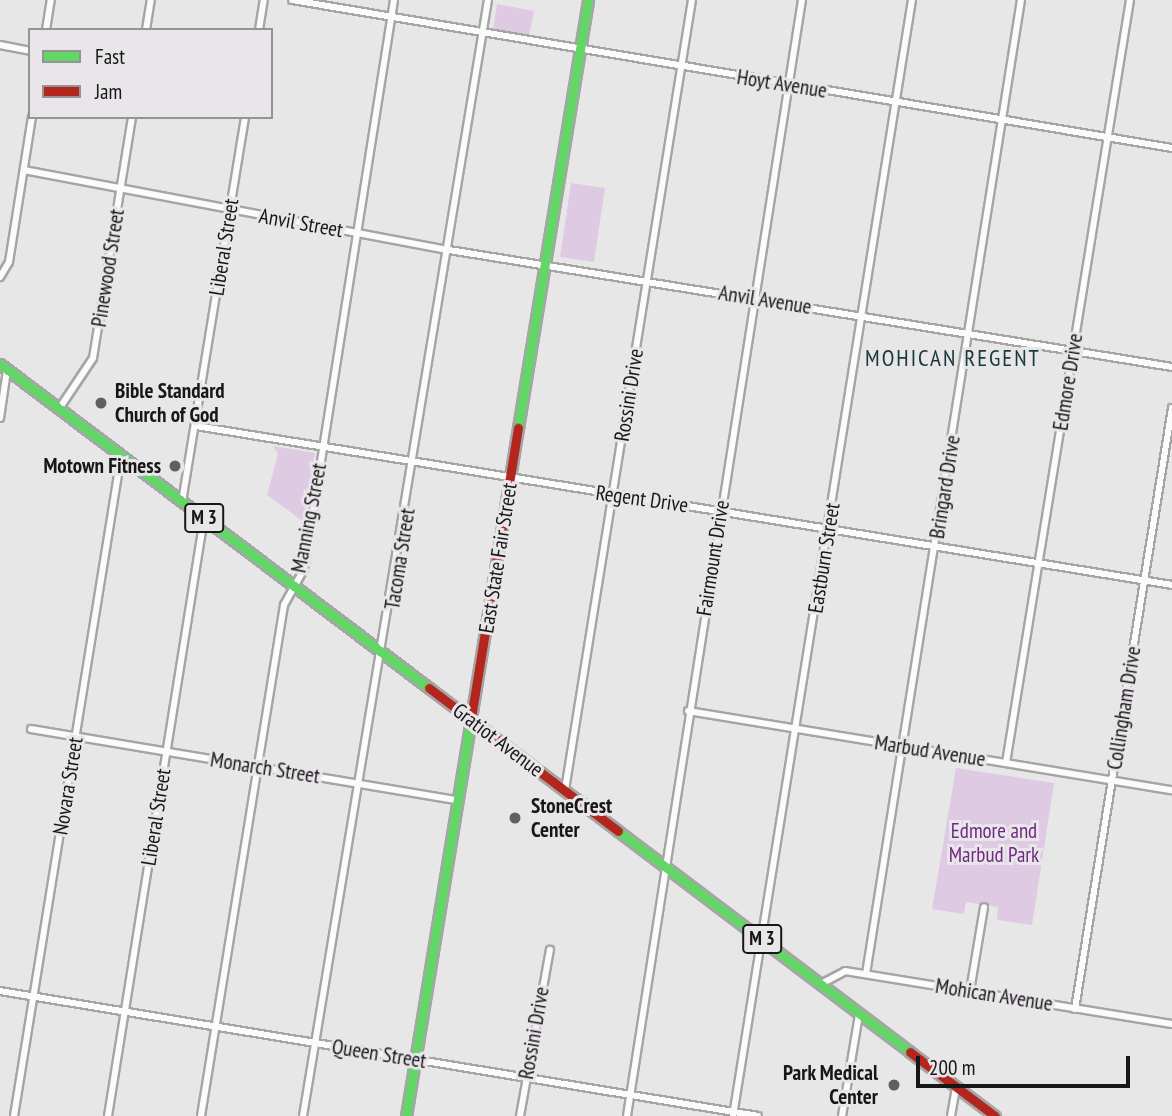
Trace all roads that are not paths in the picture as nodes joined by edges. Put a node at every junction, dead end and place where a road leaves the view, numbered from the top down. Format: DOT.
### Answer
graph roads {
  1 [pos="51,0"];
  2 [pos="151,0"];
  3 [pos="264,0"];
  4 [pos="292,0"];
  5 [pos="394,0"];
  6 [pos="488,0"];
  7 [pos="588,0"];
  8 [pos="692,0"];
  9 [pos="802,0"];
  10 [pos="912,0"];
  11 [pos="1021,0"];
  12 [pos="1130,0"];
  13 [pos="391,20"];
  14 [pos="46,28"];
  15 [pos="146,28"];
  16 [pos="259,28"];
  17 [pos="482,36"];
  18 [pos="0,45"];
  19 [pos="28,51"];
  20 [pos="580,52"];
  21 [pos="681,68"];
  22 [pos="789,85"];
  23 [pos="896,103"];
  24 [pos="32,119"];
  25 [pos="132,119"];
  26 [pos="245,119"];
  27 [pos="1002,120"];
  28 [pos="1108,137"];
  29 [pos="1172,148"];
  30 [pos="24,170"];
  31 [pos="121,189"];
  32 [pos="230,210"];
  33 [pos="357,233"];
  34 [pos="449,250"];
  35 [pos="545,264"];
  36 [pos="0,277"];
  37 [pos="647,281"];
  38 [pos="755,298"];
  39 [pos="862,316"];
  40 [pos="969,334"];
  41 [pos="1073,351"];
  42 [pos="4,367"];
  43 [pos="1172,367"];
  44 [pos="1172,408"];
  45 [pos="59,409"];
  46 [pos="0,418"];
  47 [pos="196,426"];
  48 [pos="323,447"];
  49 [pos="121,456"];
  50 [pos="415,462"];
  51 [pos="511,478"];
  52 [pos="613,495"];
  53 [pos="182,502"];
  54 [pos="721,510"];
  55 [pos="204,518"];
  56 [pos="829,528"];
  57 [pos="936,545"];
  58 [pos="1039,562"];
  59 [pos="1144,581"];
  60 [pos="1172,585"];
  61 [pos="294,586"];
  62 [pos="381,652"];
  63 [pos="688,711"];
  64 [pos="471,719"];
  65 [pos="32,729"];
  66 [pos="796,729"];
  67 [pos="76,736"];
  68 [pos="903,746"];
  69 [pos="167,752"];
  70 [pos="1006,763"];
  71 [pos="258,767"];
  72 [pos="1112,780"];
  73 [pos="357,783"];
  74 [pos="565,790"];
  75 [pos="1172,790"];
  76 [pos="457,800"];
  77 [pos="665,866"];
  78 [pos="984,906"];
  79 [pos="761,938"];
  80 [pos="550,950"];
  81 [pos="866,974"];
  82 [pos="821,984"];
  83 [pos="0,991"];
  84 [pos="970,991"];
  85 [pos="33,996"];
  86 [pos="1075,1009"];
  87 [pos="125,1012"];
  88 [pos="859,1012"];
  89 [pos="1172,1024"];
  90 [pos="216,1027"];
  91 [pos="315,1044"];
  92 [pos="415,1060"];
  93 [pos="526,1079"];
  94 [pos="956,1087"];
  95 [pos="631,1096"];
  96 [pos="733,1114"];
  97 [pos="14,1116"];
  98 [pos="108,1116"];
  99 [pos="201,1116"];
  100 [pos="303,1116"];
  101 [pos="407,1116"];
  102 [pos="520,1116"];
  103 [pos="627,1116"];
  104 [pos="758,1116"];
  105 [pos="842,1116"];
  106 [pos="951,1116"];
  107 [pos="995,1116"];
  1 -- 14 [label="street"];
  2 -- 15 [label="street"];
  3 -- 16 [label="street"];
  4 -- 13 [label="street, Hoyt Avenue"];
  5 -- 13 [label="street, Manning Street"];
  6 -- 17 [label="street, Tacoma Street"];
  7 -- 20 [label="main road, East State Fair Street"];
  8 -- 21 [label="street, Rossini Drive"];
  9 -- 22 [label="street, Fairmount Drive"];
  10 -- 23 [label="street, Eastburn Street"];
  11 -- 27 [label="street, Bringard Drive"];
  12 -- 28 [label="street, Edmore Drive"];
  13 -- 17 [label="street, Hoyt Avenue"];
  13 -- 33 [label="street, Manning Street"];
  17 -- 20 [label="street, Hoyt Avenue"];
  17 -- 34 [label="street, Tacoma Street"];
  18 -- 19 [label="street"];
  20 -- 21 [label="street, Hoyt Avenue"];
  20 -- 35 [label="main road, East State Fair Street"];
  21 -- 22 [label="street, Hoyt Avenue"];
  21 -- 37 [label="street, Rossini Drive"];
  22 -- 23 [label="street, Hoyt Avenue"];
  22 -- 38 [label="street, Fairmount Drive"];
  23 -- 27 [label="street, Hoyt Avenue"];
  23 -- 39 [label="street, Eastburn Street"];
  24 -- 30 [label="street"];
  25 -- 31 [label="street, Pinewood Street"];
  26 -- 32 [label="street, Liberal Street"];
  27 -- 28 [label="street, Hoyt Avenue"];
  27 -- 40 [label="street, Bringard Drive"];
  28 -- 29 [label="street, Hoyt Avenue"];
  28 -- 41 [label="street, Edmore Drive"];
  30 -- 31 [label="street"];
  30 -- 36 [label="street"];
  31 -- 32 [label="street, Anvil Street"];
  31 -- 45 [label="street, Pinewood Street"];
  32 -- 33 [label="street, Anvil Street"];
  32 -- 47 [label="street, Liberal Street"];
  33 -- 34 [label="street, Anvil Avenue"];
  33 -- 48 [label="street, Manning Street"];
  34 -- 35 [label="street, Anvil Avenue"];
  34 -- 50 [label="street, Tacoma Street"];
  35 -- 37 [label="street, Anvil Avenue"];
  35 -- 51 [label="main road, East State Fair Street"];
  37 -- 38 [label="street, Anvil Avenue"];
  37 -- 52 [label="street, Rossini Drive"];
  38 -- 39 [label="street, Anvil Avenue"];
  38 -- 54 [label="street, Fairmount Drive"];
  39 -- 40 [label="street, Anvil Avenue"];
  39 -- 56 [label="street, Eastburn Street"];
  40 -- 41 [label="street, Anvil Avenue"];
  40 -- 57 [label="street, Bringard Drive"];
  41 -- 43 [label="street, Anvil Avenue"];
  41 -- 58 [label="street, Edmore Drive"];
  42 -- 45 [label="main road, Gratiot Avenue / M 3"];
  42 -- 46 [label="street"];
  44 -- 59 [label="street, Collingham Drive"];
  45 -- 49 [label="main road, Gratiot Avenue / M 3"];
  47 -- 48 [label="street, Regent Drive"];
  47 -- 53 [label="street, Liberal Street"];
  48 -- 50 [label="street, Regent Drive"];
  48 -- 61 [label="street, Manning Street"];
  49 -- 53 [label="main road, Gratiot Avenue / M 3"];
  49 -- 67 [label="street, Novara Street"];
  50 -- 51 [label="street, Regent Drive"];
  50 -- 62 [label="street, Tacoma Street"];
  51 -- 52 [label="street, Regent Drive"];
  51 -- 64 [label="main road, East State Fair Street"];
  52 -- 54 [label="street, Regent Drive"];
  52 -- 74 [label="street, Rossini Drive"];
  53 -- 55 [label="main road, Gratiot Avenue / M 3"];
  54 -- 56 [label="street, Regent Drive"];
  54 -- 63 [label="street, Fairmount Drive"];
  55 -- 61 [label="main road, Gratiot Avenue / M 3"];
  55 -- 69 [label="street, Liberal Street"];
  56 -- 57 [label="street, Regent Drive"];
  56 -- 66 [label="street, Eastburn Street"];
  57 -- 58 [label="street, Regent Drive"];
  57 -- 68 [label="street, Bringard Drive"];
  58 -- 59 [label="street, Regent Drive"];
  58 -- 70 [label="street, Edmore Drive"];
  59 -- 60 [label="street, Regent Drive"];
  59 -- 72 [label="street, Collingham Drive"];
  61 -- 62 [label="main road, Gratiot Avenue / M 3"];
  61 -- 71 [label="street, Manning Street"];
  62 -- 64 [label="main road, Gratiot Avenue / M 3"];
  62 -- 73 [label="street, Tacoma Street"];
  63 -- 66 [label="street, Marbud Avenue"];
  63 -- 77 [label="street, Fairmount Drive"];
  64 -- 74 [label="main road, Gratiot Avenue / M 3"];
  64 -- 76 [label="main road, East State Fair Street"];
  65 -- 67 [label="street, Monarch Street"];
  66 -- 68 [label="street, Marbud Avenue"];
  66 -- 79 [label="street, Eastburn Street"];
  67 -- 69 [label="street, Monarch Street"];
  67 -- 85 [label="street, Novara Street"];
  68 -- 70 [label="street, Marbud Avenue"];
  68 -- 81 [label="street, Bringard Drive"];
  69 -- 71 [label="street, Monarch Street"];
  69 -- 87 [label="street, Liberal Street"];
  70 -- 72 [label="street, Marbud Avenue"];
  71 -- 73 [label="street, Monarch Street"];
  71 -- 90 [label="street, Manning Street"];
  72 -- 75 [label="street, Marbud Avenue"];
  72 -- 86 [label="street, Collingham Drive"];
  73 -- 76 [label="street, Monarch Street"];
  73 -- 91 [label="street, Tacoma Street"];
  74 -- 77 [label="main road, Gratiot Avenue / M 3"];
  76 -- 92 [label="main road, East State Fair Street"];
  77 -- 79 [label="main road, Gratiot Avenue / M 3"];
  77 -- 95 [label="street, Fairmount Drive"];
  78 -- 84 [label="street"];
  79 -- 82 [label="main road, Gratiot Avenue / M 3"];
  79 -- 96 [label="street, Eastburn Street"];
  80 -- 93 [label="street, Rossini Drive"];
  81 -- 82 [label="street, Mohican Avenue"];
  81 -- 84 [label="street, Mohican Avenue"];
  82 -- 88 [label="main road, Gratiot Avenue / M 3"];
  83 -- 85 [label="street, Queen Street"];
  84 -- 86 [label="street, Mohican Avenue"];
  85 -- 87 [label="street, Queen Street"];
  85 -- 97 [label="street, Novara Street"];
  86 -- 89 [label="street, Mohican Avenue"];
  87 -- 90 [label="street, Queen Street"];
  87 -- 98 [label="street, Liberal Street"];
  88 -- 94 [label="main road, Gratiot Avenue / M 3"];
  88 -- 105 [label="street"];
  90 -- 91 [label="street, Queen Street"];
  90 -- 99 [label="street, Manning Street"];
  91 -- 92 [label="street, Queen Street"];
  91 -- 100 [label="street, Tacoma Street"];
  92 -- 93 [label="street, Queen Street"];
  92 -- 101 [label="main road, East State Fair Street"];
  93 -- 95 [label="street, Queen Street"];
  93 -- 102 [label="street, Rossini Drive"];
  94 -- 106 [label="street"];
  94 -- 107 [label="main road, Gratiot Avenue / M 3"];
  95 -- 96 [label="street, Queen Street"];
  95 -- 103 [label="street, Fairmount Drive"];
  96 -- 104 [label="street, Queen Street"];
}
